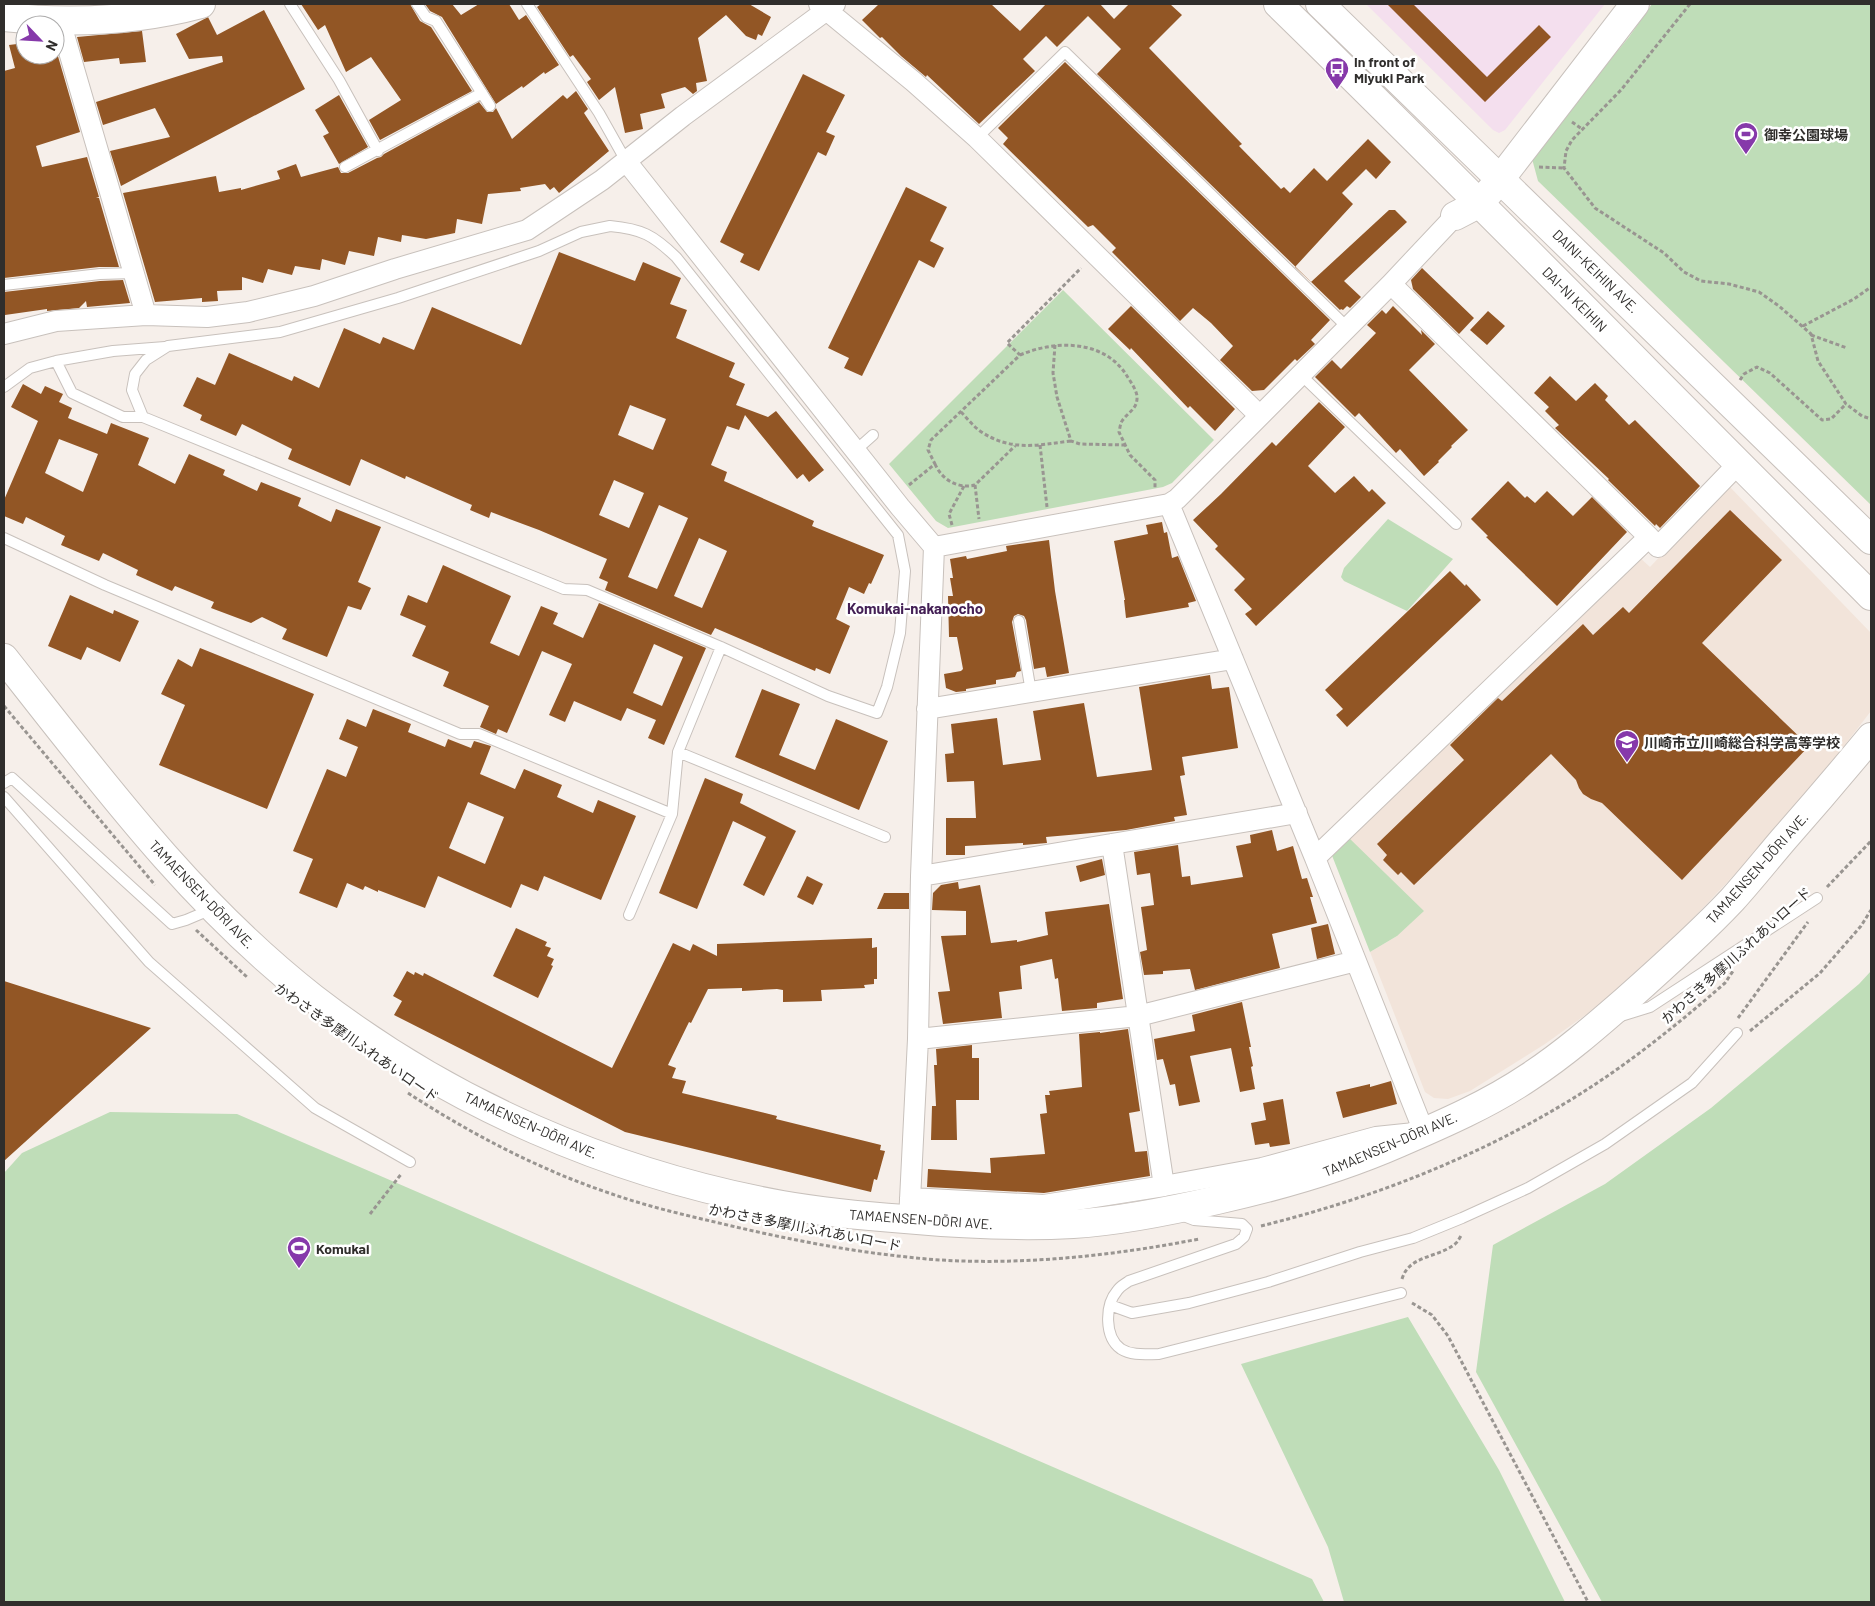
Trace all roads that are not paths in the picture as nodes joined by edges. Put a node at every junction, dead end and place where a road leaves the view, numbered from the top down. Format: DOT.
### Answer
graph roads {
  1 [pos="201,4"];
  2 [pos="290,4"];
  3 [pos="417,4"];
  4 [pos="527,4"];
  5 [pos="1278,4"];
  6 [pos="1320,4"];
  7 [pos="1617,4"];
  8 [pos="1635,4"];
  9 [pos="827,6"];
  10 [pos="65,15"];
  11 [pos="65,51"];
  12 [pos="482,93"];
  13 [pos="490,106"];
  14 [pos="977,138"];
  15 [pos="378,151"];
  16 [pos="626,161"];
  17 [pos="345,167"];
  18 [pos="1495,172"];
  19 [pos="1474,197"];
  20 [pos="1455,216"];
  21 [pos="133,273"];
  22 [pos="1391,284"];
  23 [pos="4,285"];
  24 [pos="146,315"];
  25 [pos="1347,327"];
  26 [pos="4,334"];
  27 [pos="168,346"];
  28 [pos="56,361"];
  29 [pos="1300,374"];
  30 [pos="4,387"];
  31 [pos="1259,416"];
  32 [pos="143,418"];
  33 [pos="873,435"];
  34 [pos="855,451"];
  35 [pos="1738,464"];
  36 [pos="1163,498"];
  37 [pos="1456,524"];
  38 [pos="1649,537"];
  39 [pos="4,538"];
  40 [pos="1871,540"];
  41 [pos="934,547"];
  42 [pos="1871,596"];
  43 [pos="1019,621"];
  44 [pos="721,647"];
  45 [pos="4,658"];
  46 [pos="1233,659"];
  47 [pos="1031,692"];
  48 [pos="927,709"];
  49 [pos="1871,737"];
  50 [pos="678,752"];
  51 [pos="4,783"];
  52 [pos="4,798"];
  53 [pos="1297,813"];
  54 [pos="672,814"];
  55 [pos="886,838"];
  56 [pos="1112,844"];
  57 [pos="1315,858"];
  58 [pos="921,876"];
  59 [pos="1817,898"];
  60 [pos="213,908"];
  61 [pos="629,915"];
  62 [pos="1356,961"];
  63 [pos="1138,1016"];
  64 [pos="1601,1021"];
  65 [pos="1736,1033"];
  66 [pos="918,1039"];
  67 [pos="1424,1132"];
  68 [pos="410,1162"];
  69 [pos="1166,1198"];
  70 [pos="910,1209"];
  71 [pos="1401,1293"];
  72 [pos="1110,1306"];
  1 -- 10 [label="main road"];
  2 -- 15 [label="lane"];
  3 -- 12 [label="lane"];
  4 -- 16 [label="lane"];
  5 -- 19 [label="main road, DAI-NI KEIHIN"];
  6 -- 18 [label="main road, DAINI-KEIHIN AVE."];
  7 -- 18 [label="main road"];
  8 -- 18 [label="main road"];
  9 -- 14 [label="street"];
  9 -- 16 [label="street"];
  11 -- 21 [label="street"];
  12 -- 13 [label="lane"];
  12 -- 15 [label="lane"];
  14 -- 25 [label="lane"];
  14 -- 31 [label="street"];
  15 -- 17 [label="lane"];
  16 -- 24 [label="street"];
  16 -- 34 [label="street"];
  18 -- 19 [label="main road"];
  18 -- 40 [label="main road, DAINI-KEIHIN AVE."];
  19 -- 20 [label="main road"];
  19 -- 35 [label="main road, DAI-NI KEIHIN"];
  20 -- 22 [label="street"];
  21 -- 23 [label="lane"];
  21 -- 24 [label="street"];
  22 -- 25 [label="street"];
  22 -- 38 [label="street"];
  24 -- 26 [label="street"];
  25 -- 29 [label="street"];
  27 -- 28 [label="lane"];
  27 -- 32 [label="lane"];
  27 -- 44 [label="lane"];
  28 -- 30 [label="lane"];
  28 -- 32 [label="lane"];
  29 -- 31 [label="street"];
  29 -- 37 [label="lane"];
  31 -- 36 [label="street"];
  32 -- 44 [label="lane"];
  33 -- 34 [label="lane"];
  34 -- 41 [label="street"];
  35 -- 38 [label="street"];
  35 -- 42 [label="main road, DAI-NI KEIHIN"];
  36 -- 41 [label="street"];
  36 -- 46 [label="street"];
  38 -- 57 [label="street"];
  39 -- 54 [label="lane"];
  41 -- 48 [label="street"];
  43 -- 47 [label="lane"];
  44 -- 50 [label="lane"];
  45 -- 60 [label="main road, TAMAENSEN-DŌRI AVE."];
  46 -- 47 [label="street"];
  46 -- 53 [label="street"];
  47 -- 48 [label="street"];
  48 -- 58 [label="street"];
  49 -- 64 [label="main road, TAMAENSEN-DŌRI AVE."];
  50 -- 54 [label="lane"];
  50 -- 55 [label="lane"];
  51 -- 60 [label="lane"];
  52 -- 68 [label="lane"];
  53 -- 56 [label="street"];
  53 -- 57 [label="street"];
  54 -- 61 [label="lane"];
  56 -- 58 [label="street"];
  56 -- 63 [label="street"];
  57 -- 62 [label="street"];
  58 -- 66 [label="street"];
  59 -- 64 [label="lane"];
  60 -- 70 [label="main road, TAMAENSEN-DŌRI AVE."];
  62 -- 63 [label="street"];
  62 -- 67 [label="street"];
  63 -- 66 [label="street"];
  63 -- 69 [label="street"];
  64 -- 67 [label="main road, TAMAENSEN-DŌRI AVE."];
  65 -- 72 [label="lane"];
  66 -- 70 [label="street"];
  67 -- 69 [label="main road, TAMAENSEN-DŌRI AVE."];
  69 -- 70 [label="main road, TAMAENSEN-DŌRI AVE."];
  69 -- 72 [label="lane"];
  71 -- 72 [label="lane"];
}
